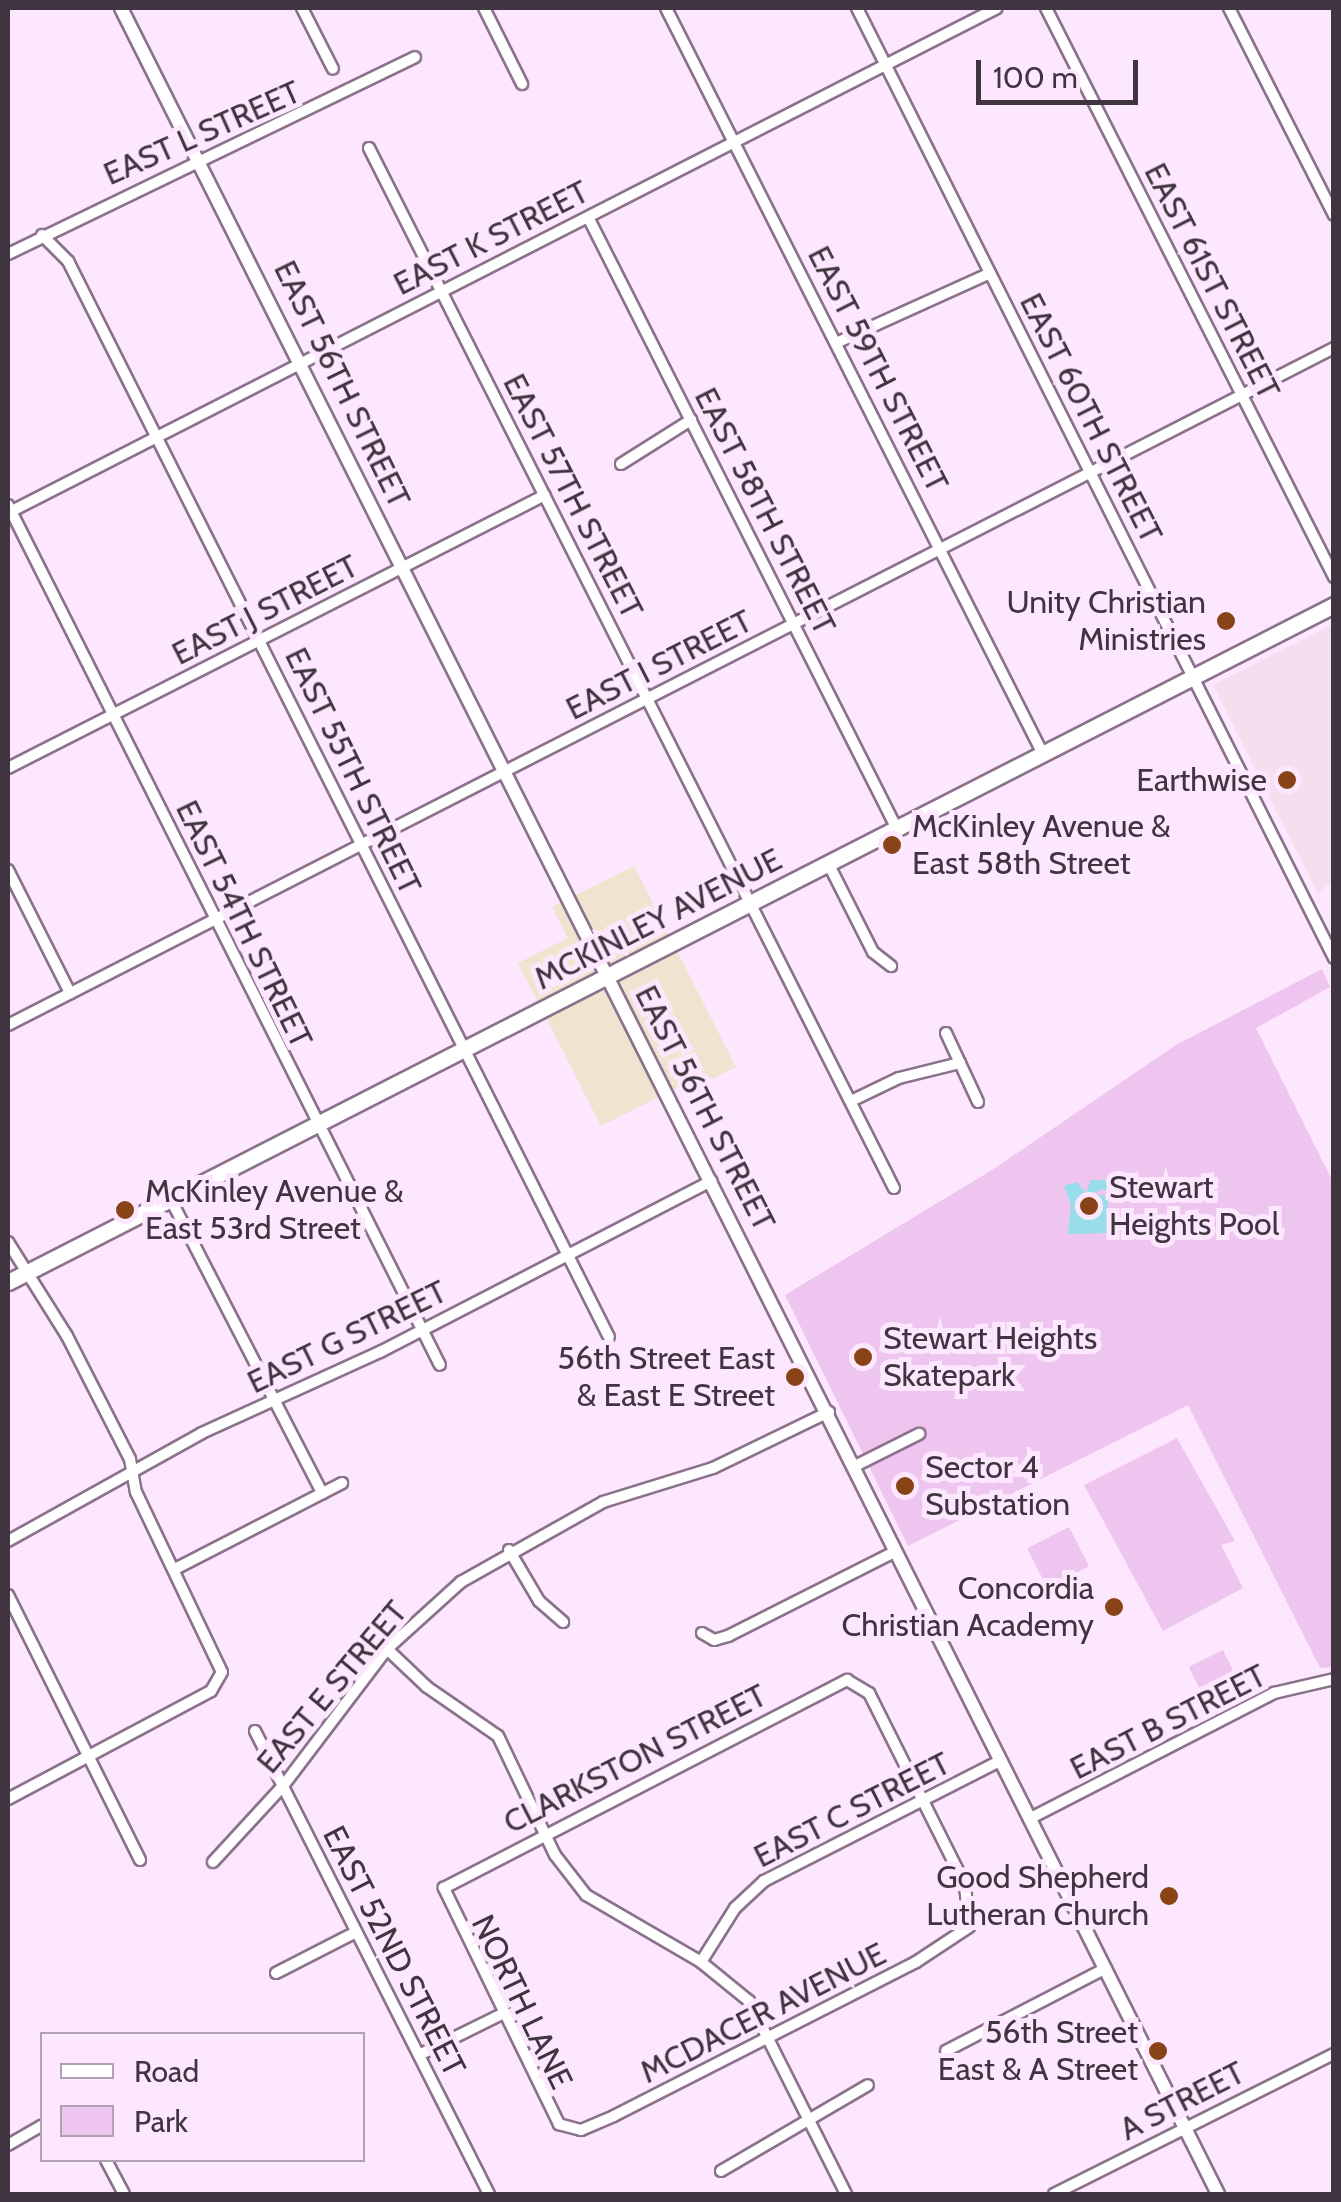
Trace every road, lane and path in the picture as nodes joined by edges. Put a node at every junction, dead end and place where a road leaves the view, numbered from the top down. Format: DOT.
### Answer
graph roads {
  1 [pos="122,8"];
  2 [pos="302,8"];
  3 [pos="484,8"];
  4 [pos="666,8"];
  5 [pos="857,8"];
  6 [pos="998,8"];
  7 [pos="1046,8"];
  8 [pos="1229,8"];
  9 [pos="416,57"];
  10 [pos="885,64"];
  11 [pos="333,69"];
  12 [pos="522,84"];
  13 [pos="735,141"];
  14 [pos="369,148"];
  15 [pos="200,160"];
  16 [pos="1334,214"];
  17 [pos="588,217"];
  18 [pos="42,235"];
  19 [pos="8,254"];
  20 [pos="990,272"];
  21 [pos="441,292"];
  22 [pos="836,343"];
  23 [pos="1334,348"];
  24 [pos="302,363"];
  25 [pos="1243,396"];
  26 [pos="691,420"];
  27 [pos="157,437"];
  28 [pos="621,464"];
  29 [pos="1092,472"];
  30 [pos="545,495"];
  31 [pos="9,510"];
  32 [pos="940,550"];
  33 [pos="403,568"];
  34 [pos="1334,577"];
  35 [pos="1334,605"];
  36 [pos="794,624"];
  37 [pos="259,640"];
  38 [pos="1193,677"];
  39 [pos="648,699"];
  40 [pos="113,715"];
  41 [pos="1043,754"];
  42 [pos="8,768"];
  43 [pos="505,772"];
  44 [pos="896,827"];
  45 [pos="360,845"];
  46 [pos="828,862"];
  47 [pos="8,870"];
  48 [pos="751,902"];
  49 [pos="215,921"];
  50 [pos="1334,958"];
  51 [pos="891,966"];
  52 [pos="608,976"];
  53 [pos="70,994"];
  54 [pos="8,1025"];
  55 [pos="946,1033"];
  56 [pos="464,1048"];
  57 [pos="960,1064"];
  58 [pos="851,1101"];
  59 [pos="978,1102"];
  60 [pos="315,1124"];
  61 [pos="712,1182"];
  62 [pos="894,1188"];
  63 [pos="171,1200"];
  64 [pos="8,1242"];
  65 [pos="566,1254"];
  66 [pos="23,1274"];
  67 [pos="8,1282"];
  68 [pos="422,1329"];
  69 [pos="609,1337"];
  70 [pos="440,1365"];
  71 [pos="275,1402"];
  72 [pos="829,1412"];
  73 [pos="918,1434"];
  74 [pos="855,1466"];
  75 [pos="132,1471"];
  76 [pos="342,1483"];
  77 [pos="322,1493"];
  78 [pos="8,1541"];
  79 [pos="509,1550"];
  80 [pos="896,1551"];
  81 [pos="175,1569"];
  82 [pos="8,1595"];
  83 [pos="562,1622"];
  84 [pos="702,1633"];
  85 [pos="387,1649"];
  86 [pos="1331,1680"];
  87 [pos="1334,1694"];
  88 [pos="255,1731"];
  89 [pos="89,1756"];
  90 [pos="1000,1762"];
  91 [pos="283,1786"];
  92 [pos="8,1799"];
  93 [pos="924,1801"];
  94 [pos="1030,1820"];
  95 [pos="545,1833"];
  96 [pos="140,1860"];
  97 [pos="213,1862"];
  98 [pos="444,1888"];
  99 [pos="356,1932"];
  100 [pos="701,1962"];
  101 [pos="1106,1968"];
  102 [pos="276,1973"];
  103 [pos="500,2015"];
  104 [pos="766,2040"];
  105 [pos="946,2052"];
  106 [pos="1334,2054"];
  107 [pos="418,2055"];
  108 [pos="868,2085"];
  109 [pos="806,2117"];
  110 [pos="40,2126"];
  111 [pos="1186,2127"];
  112 [pos="567,2129"];
  113 [pos="8,2145"];
  114 [pos="107,2162"];
  115 [pos="721,2171"];
  116 [pos="124,2194"];
  117 [pos="489,2194"];
  118 [pos="846,2194"];
  119 [pos="1054,2194"];
  120 [pos="1218,2194"];
  1 -- 15 [label="street, EAST 56TH STREET"];
  2 -- 11 [label="street"];
  3 -- 12 [label="street"];
  4 -- 13 [label="street, EAST 59TH STREET"];
  5 -- 10 [label="street, EAST 60TH STREET"];
  6 -- 10 [label="street, EAST K STREET"];
  7 -- 25 [label="street, EAST 61ST STREET"];
  8 -- 16 [label="street"];
  9 -- 15 [label="street, EAST L STREET"];
  10 -- 13 [label="street, EAST K STREET"];
  10 -- 20 [label="street, EAST 60TH STREET"];
  13 -- 17 [label="street, EAST K STREET"];
  13 -- 22 [label="street, EAST 59TH STREET"];
  14 -- 21 [label="street, EAST 57TH STREET"];
  15 -- 18 [label="street, EAST L STREET"];
  15 -- 24 [label="street, EAST 56TH STREET"];
  17 -- 21 [label="street, EAST K STREET"];
  17 -- 26 [label="street, EAST 58TH STREET"];
  18 -- 19 [label="street, EAST L STREET"];
  18 -- 27 [label="street, EAST 55TH STREET"];
  20 -- 22 [label="street"];
  20 -- 29 [label="street, EAST 60TH STREET"];
  21 -- 24 [label="street, EAST K STREET"];
  21 -- 30 [label="street, EAST 57TH STREET"];
  22 -- 32 [label="street, EAST 59TH STREET"];
  23 -- 25 [label="street, EAST I STREET"];
  24 -- 27 [label="street, EAST K STREET"];
  24 -- 33 [label="street, EAST 56TH STREET"];
  25 -- 29 [label="street, EAST I STREET"];
  25 -- 34 [label="street, EAST 61ST STREET"];
  26 -- 28 [label="street"];
  26 -- 36 [label="street, EAST 58TH STREET"];
  27 -- 31 [label="street, EAST K STREET"];
  27 -- 37 [label="street, EAST 55TH STREET"];
  29 -- 32 [label="street, EAST I STREET"];
  29 -- 38 [label="street, EAST 60TH STREET"];
  30 -- 33 [label="street, EAST J STREET"];
  30 -- 39 [label="street, EAST 57TH STREET"];
  31 -- 40 [label="street, EAST 54TH STREET"];
  32 -- 36 [label="street, EAST I STREET"];
  32 -- 41 [label="street, EAST 59TH STREET"];
  33 -- 37 [label="street, EAST J STREET"];
  33 -- 43 [label="street, EAST 56TH STREET"];
  35 -- 38 [label="main road, MCKINLEY AVENUE"];
  36 -- 39 [label="street, EAST I STREET"];
  36 -- 44 [label="street, EAST 58TH STREET"];
  37 -- 40 [label="street, EAST J STREET"];
  37 -- 45 [label="street, EAST 55TH STREET"];
  38 -- 41 [label="main road, MCKINLEY AVENUE"];
  38 -- 50 [label="street, EAST 60TH STREET"];
  39 -- 43 [label="street, EAST I STREET"];
  39 -- 48 [label="street, EAST 57TH STREET"];
  40 -- 42 [label="street, EAST J STREET"];
  40 -- 49 [label="street, EAST 54TH STREET"];
  41 -- 44 [label="main road, MCKINLEY AVENUE"];
  43 -- 45 [label="street, EAST I STREET"];
  43 -- 52 [label="street, EAST 56TH STREET"];
  44 -- 46 [label="main road, MCKINLEY AVENUE"];
  45 -- 49 [label="street, EAST I STREET"];
  45 -- 56 [label="street, EAST 55TH STREET"];
  46 -- 48 [label="main road, MCKINLEY AVENUE"];
  46 -- 51 [label="street"];
  47 -- 53 [label="street"];
  48 -- 52 [label="main road, MCKINLEY AVENUE"];
  48 -- 58 [label="street, EAST 57TH STREET"];
  49 -- 53 [label="street, EAST I STREET"];
  49 -- 60 [label="street, EAST 54TH STREET"];
  52 -- 56 [label="main road, MCKINLEY AVENUE"];
  52 -- 61 [label="street, EAST 56TH STREET"];
  53 -- 54 [label="street, EAST I STREET"];
  55 -- 57 [label="street"];
  56 -- 60 [label="main road, MCKINLEY AVENUE"];
  56 -- 65 [label="street, EAST 55TH STREET"];
  57 -- 58 [label="street"];
  57 -- 59 [label="street"];
  58 -- 62 [label="street, EAST 57TH STREET"];
  60 -- 63 [label="main road, MCKINLEY AVENUE"];
  60 -- 68 [label="street, EAST 54TH STREET"];
  61 -- 65 [label="street, EAST G STREET"];
  61 -- 72 [label="street, EAST 56TH STREET"];
  63 -- 66 [label="main road, MCKINLEY AVENUE"];
  63 -- 71 [label="street"];
  64 -- 66 [label="street"];
  65 -- 68 [label="street, EAST G STREET"];
  65 -- 69 [label="street, EAST 55TH STREET"];
  66 -- 67 [label="main road, MCKINLEY AVENUE"];
  66 -- 75 [label="street"];
  68 -- 70 [label="street, EAST 54TH STREET"];
  68 -- 71 [label="street, EAST G STREET"];
  71 -- 75 [label="street, EAST G STREET"];
  71 -- 77 [label="street"];
  72 -- 74 [label="street, EAST 56TH STREET"];
  72 -- 79 [label="street, EAST E STREET"];
  73 -- 74 [label="street"];
  74 -- 80 [label="street, EAST 56TH STREET"];
  75 -- 78 [label="street, EAST G STREET"];
  75 -- 81 [label="street"];
  76 -- 77 [label="street"];
  77 -- 81 [label="street"];
  79 -- 83 [label="street"];
  79 -- 85 [label="street, EAST E STREET"];
  80 -- 84 [label="street"];
  80 -- 90 [label="street, EAST 56TH STREET"];
  81 -- 89 [label="street"];
  82 -- 89 [label="street"];
  85 -- 91 [label="street, EAST E STREET"];
  85 -- 95 [label="street"];
  86 -- 87 [label="street"];
  86 -- 94 [label="street, EAST B STREET"];
  88 -- 91 [label="street, EAST 52ND STREET"];
  89 -- 92 [label="street"];
  89 -- 96 [label="street"];
  90 -- 93 [label="street, EAST C STREET"];
  90 -- 94 [label="street, EAST 56TH STREET"];
  91 -- 97 [label="street, EAST E STREET"];
  91 -- 99 [label="street, EAST 52ND STREET"];
  93 -- 95 [label="street, CLARKSTON STREET"];
  93 -- 100 [label="street, EAST C STREET"];
  93 -- 104 [label="street, MCDACER AVENUE"];
  94 -- 101 [label="street, EAST 56TH STREET"];
  95 -- 98 [label="street, CLARKSTON STREET"];
  95 -- 100 [label="street"];
  98 -- 103 [label="street, NORTH LANE"];
  99 -- 102 [label="street"];
  99 -- 107 [label="street, EAST 52ND STREET"];
  100 -- 104 [label="street"];
  101 -- 105 [label="street"];
  101 -- 111 [label="street, EAST 56TH STREET"];
  103 -- 107 [label="street"];
  103 -- 112 [label="street, NORTH LANE"];
  104 -- 109 [label="street"];
  104 -- 112 [label="street, MCDACER AVENUE"];
  106 -- 111 [label="street, A STREET"];
  107 -- 117 [label="street, EAST 52ND STREET"];
  108 -- 109 [label="street"];
  109 -- 115 [label="street"];
  109 -- 118 [label="street"];
  110 -- 113 [label="street"];
  111 -- 119 [label="street, A STREET"];
  111 -- 120 [label="street, EAST 56TH STREET"];
  114 -- 116 [label="street"];
}
